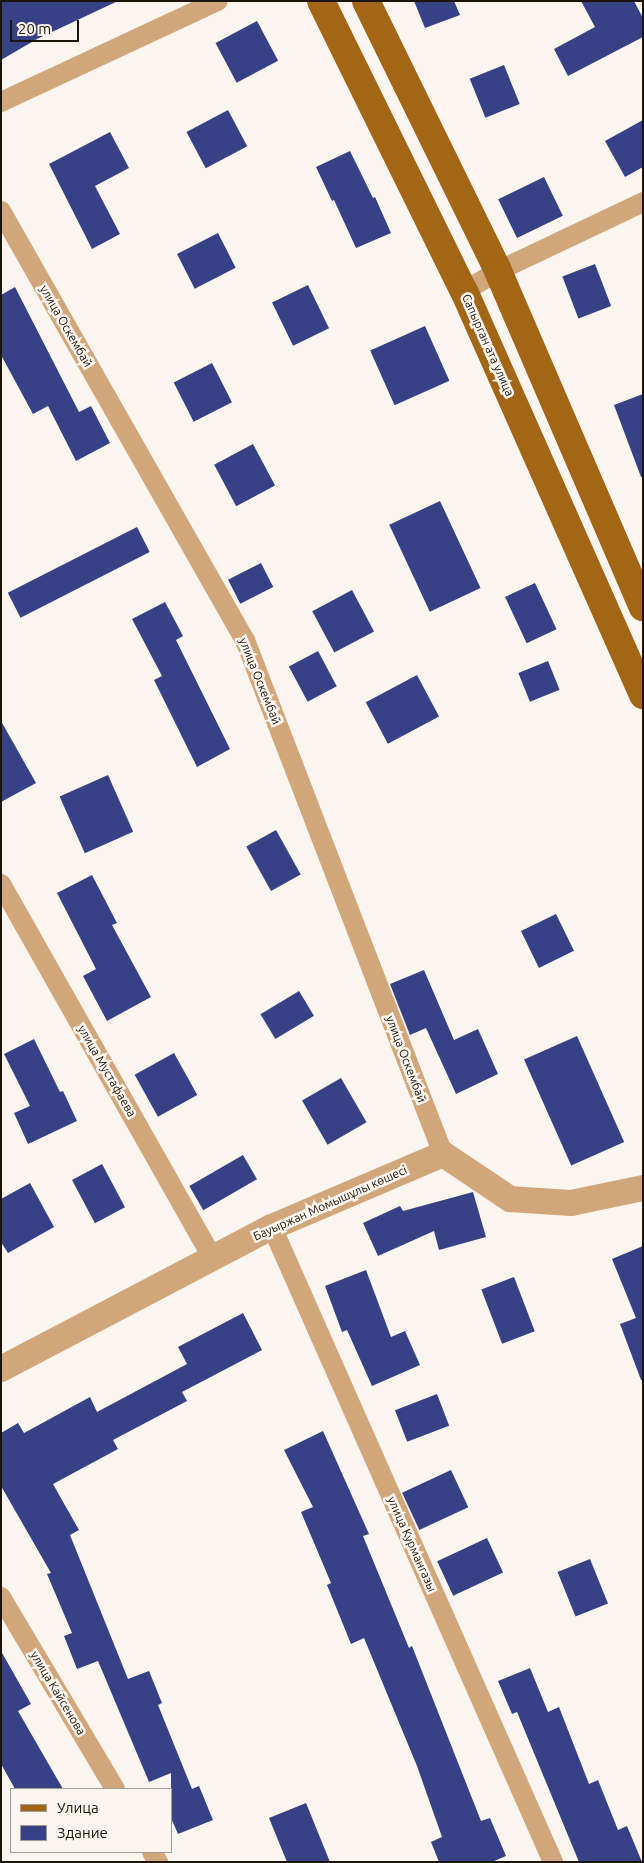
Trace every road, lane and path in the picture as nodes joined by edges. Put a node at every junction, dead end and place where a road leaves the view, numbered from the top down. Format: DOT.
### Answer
graph roads {
  1 [pos="218,1"];
  2 [pos="321,1"];
  3 [pos="366,1"];
  4 [pos="1,102"];
  5 [pos="643,202"];
  6 [pos="1,211"];
  7 [pos="498,271"];
  8 [pos="464,291"];
  9 [pos="643,607"];
  10 [pos="643,695"];
  11 [pos="1,884"];
  12 [pos="443,1154"];
  13 [pos="643,1189"];
  14 [pos="272,1226"];
  15 [pos="213,1258"];
  16 [pos="1,1369"];
  17 [pos="1,1598"];
  18 [pos="114,1788"];
  19 [pos="552,1862"];
  1 -- 4 [label="street"];
  2 -- 8 [label="main road, Сапырган ата улица"];
  3 -- 7 [label="main road"];
  5 -- 7 [label="street"];
  6 -- 12 [label="street, улица Оскембай"];
  7 -- 8 [label="street"];
  7 -- 9 [label="main road"];
  8 -- 10 [label="main road, Сапырган ата улица"];
  11 -- 15 [label="street, улица Мустафаева"];
  12 -- 13 [label="street"];
  12 -- 14 [label="street, Бауыржан Момышұлы көшесі"];
  14 -- 15 [label="street, Бауыржан Момышұлы көшесі"];
  14 -- 19 [label="street, улица Курмангазы"];
  15 -- 16 [label="street, Бауыржан Момышұлы көшесі"];
  17 -- 18 [label="street, улица Кайсенова"];
}
